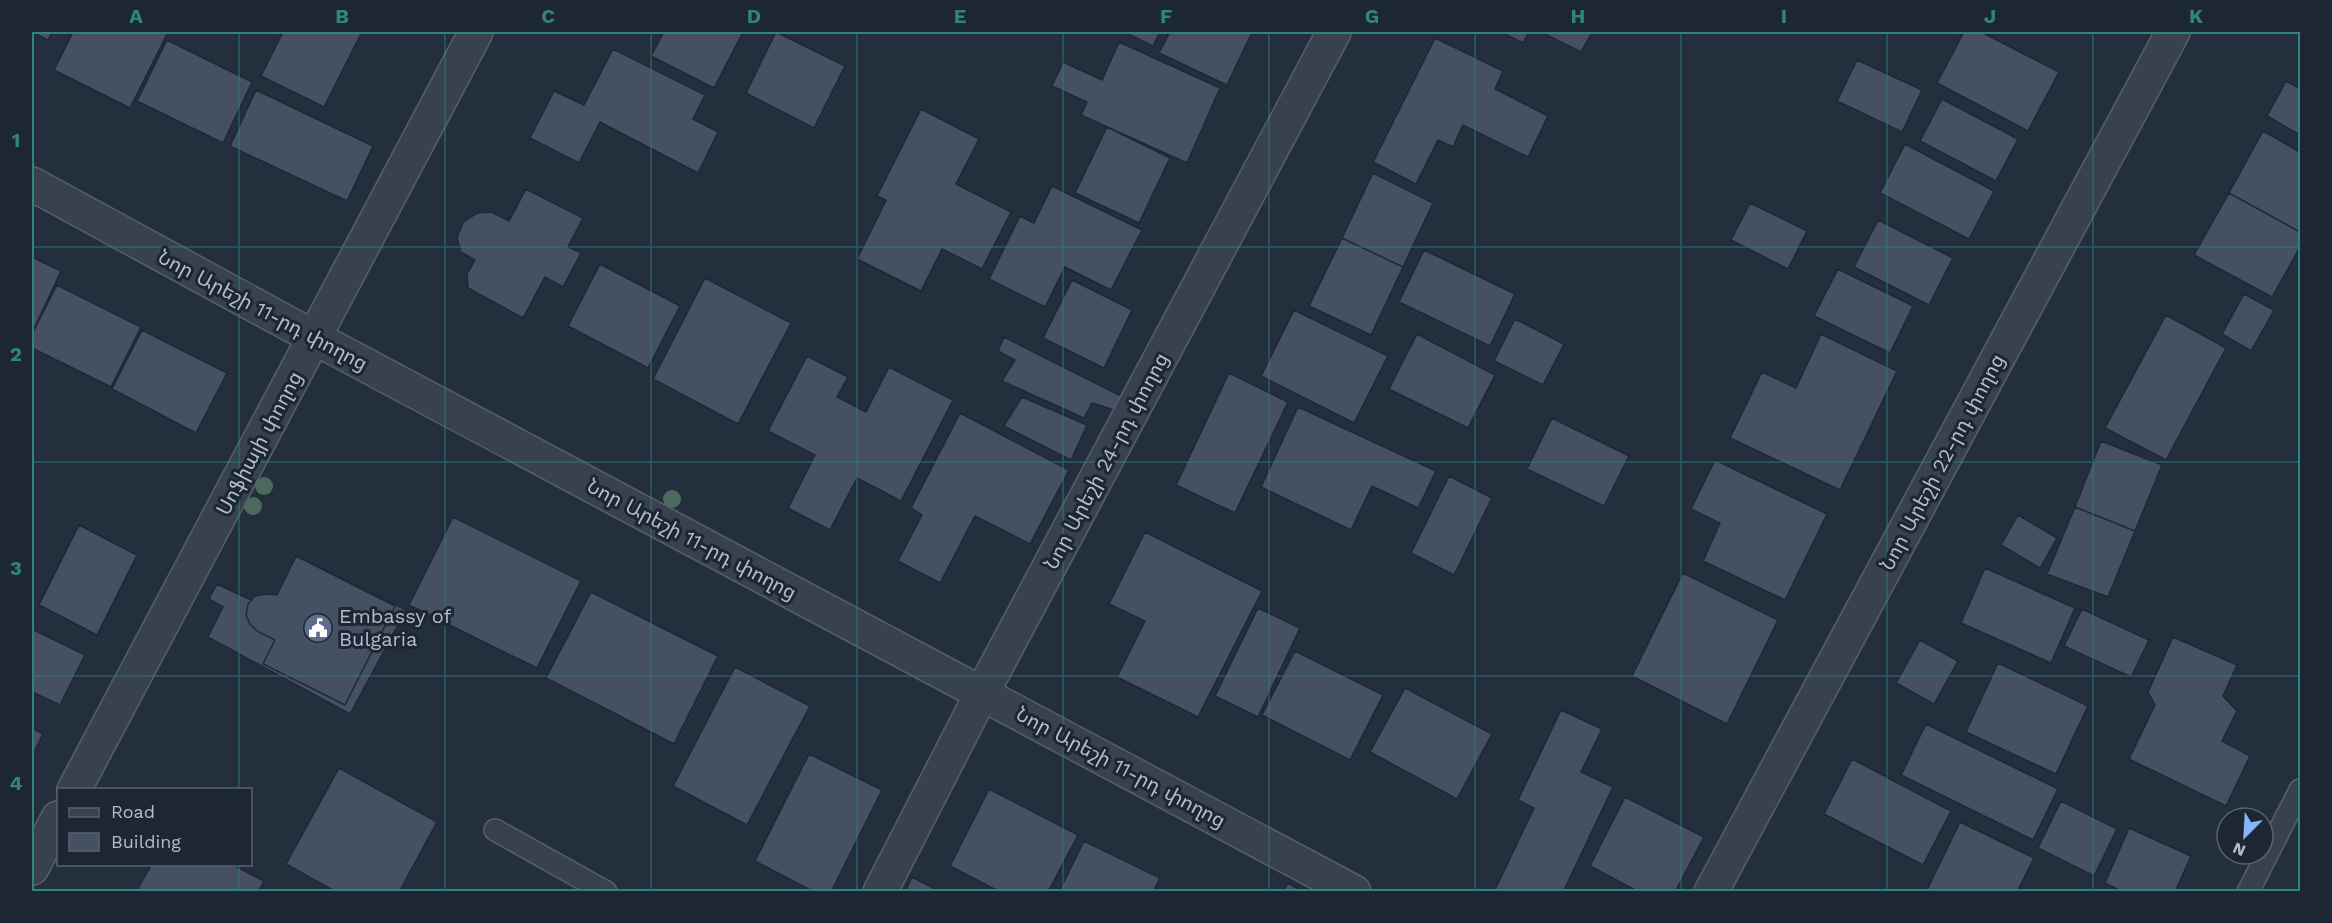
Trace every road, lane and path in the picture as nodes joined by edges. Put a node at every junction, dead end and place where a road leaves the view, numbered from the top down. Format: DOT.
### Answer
graph roads {
  1 [pos="476,32"];
  2 [pos="1334,32"];
  3 [pos="2173,32"];
  4 [pos="32,184"];
  5 [pos="315,338"];
  6 [pos="982,693"];
  7 [pos="75,788"];
  8 [pos="2301,790"];
  9 [pos="57,820"];
  10 [pos="495,830"];
  11 [pos="32,868"];
  12 [pos="606,891"];
  13 [pos="880,891"];
  14 [pos="1354,891"];
  15 [pos="1711,891"];
  16 [pos="2248,891"];
  1 -- 5 [label="street, Սոֆիայի փողոց"];
  2 -- 6 [label="street, Նոր Արեշի 24-րդ փողոց"];
  3 -- 15 [label="street, Նոր Արեշի 22-րդ փողոց"];
  4 -- 5 [label="street, Նոր Արեշի 11-րդ փողոց"];
  5 -- 6 [label="street, Նոր Արեշի 11-րդ փողոց"];
  5 -- 7 [label="street, Սոֆիայի փողոց"];
  6 -- 13 [label="street, Նոր Արեշի 24-րդ փողոց"];
  6 -- 14 [label="street, Նոր Արեշի 11-րդ փողոց"];
  8 -- 16 [label="lane"];
  9 -- 11 [label="street"];
  10 -- 12 [label="lane"];
}
